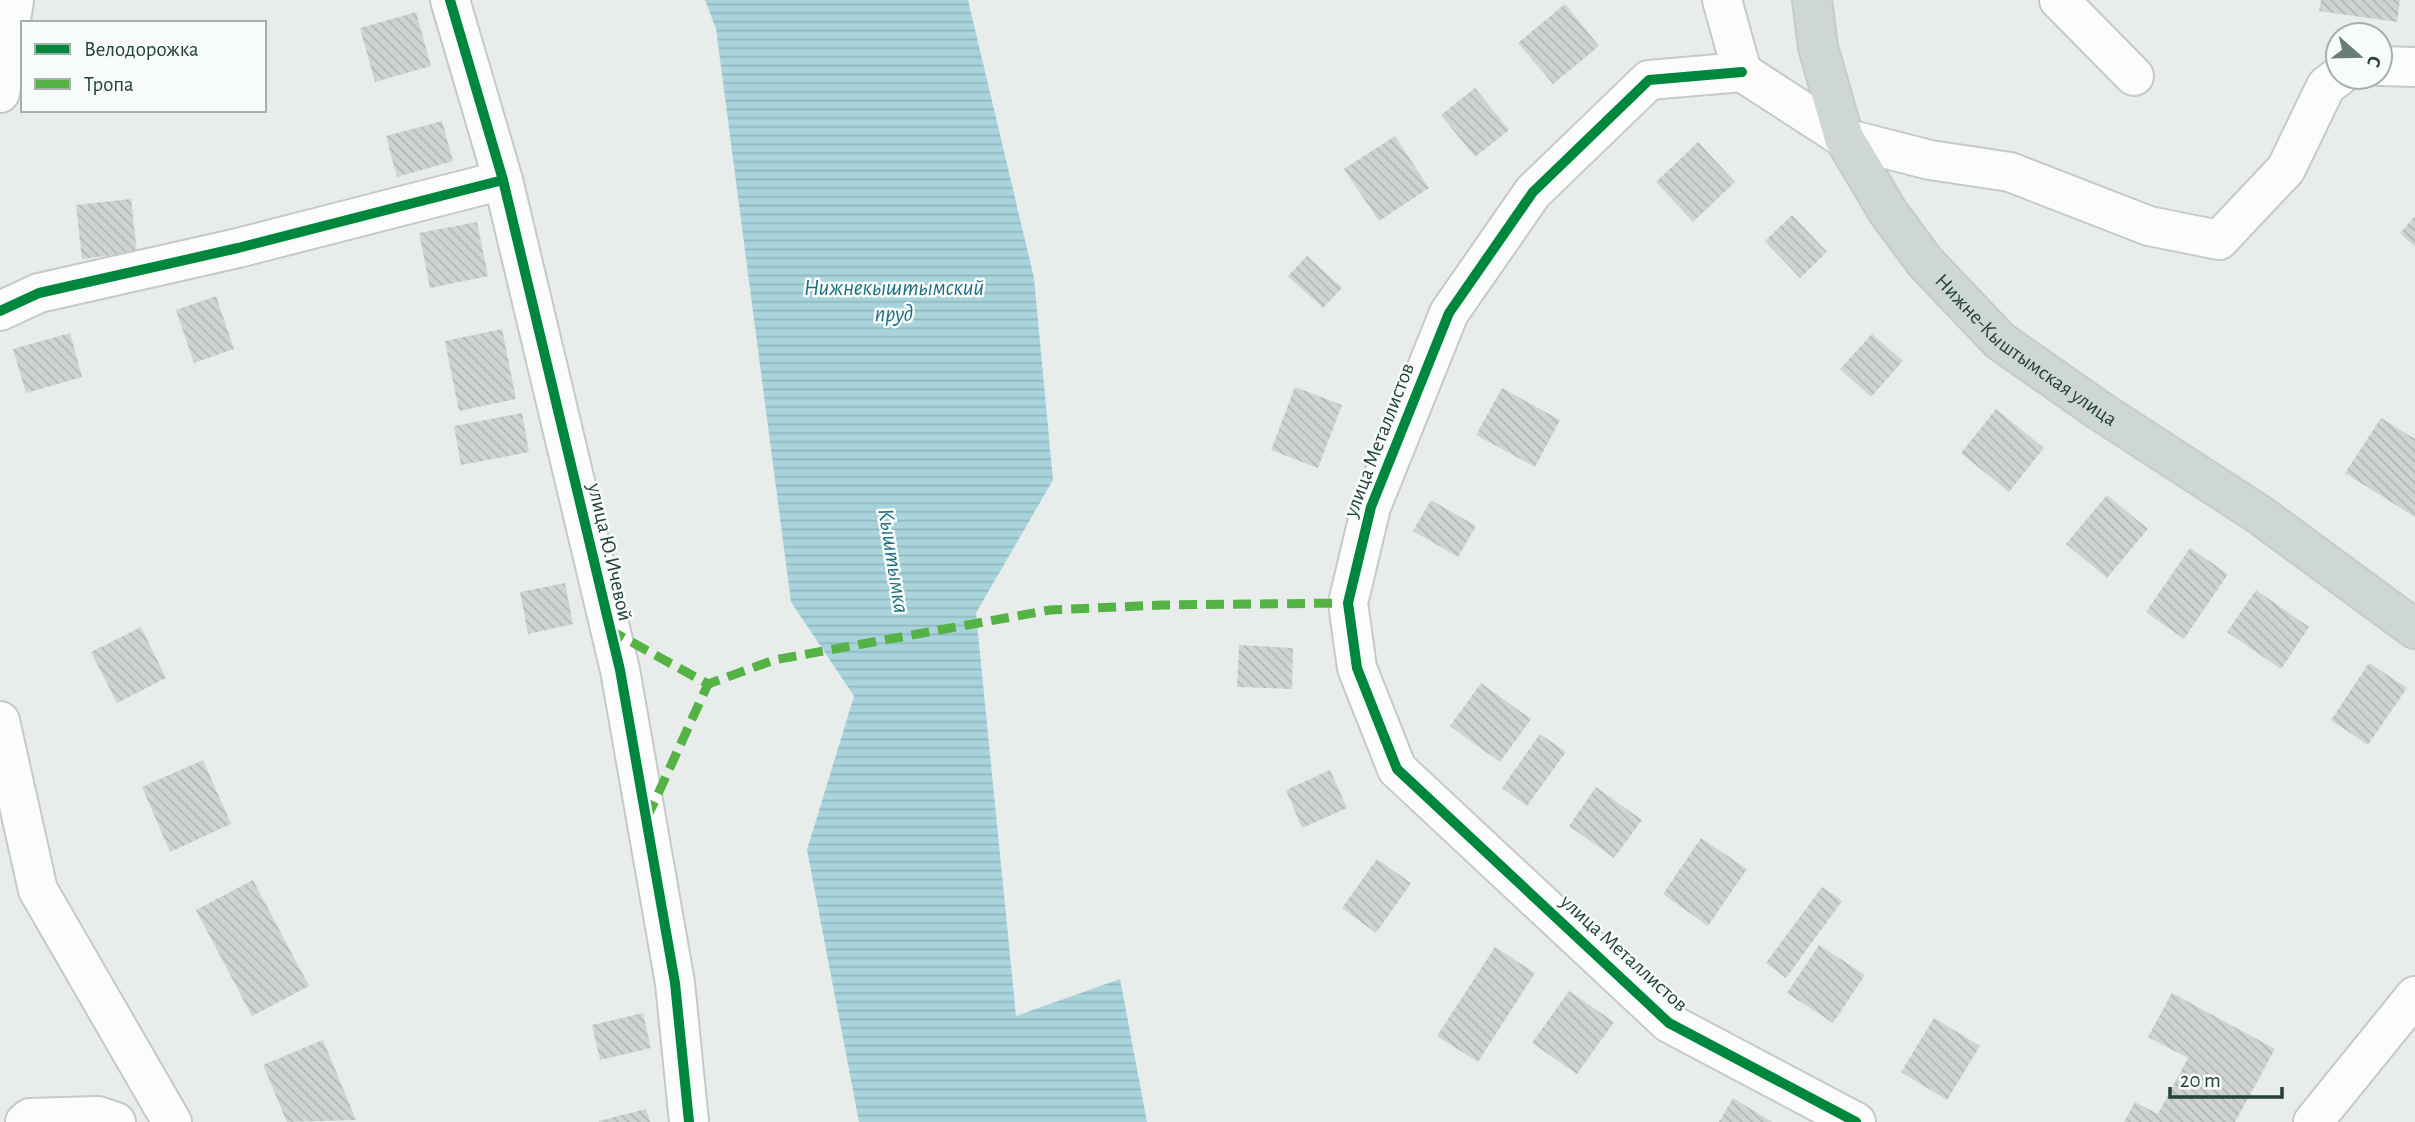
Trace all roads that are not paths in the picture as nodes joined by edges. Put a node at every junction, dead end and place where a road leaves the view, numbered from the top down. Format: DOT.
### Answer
graph roads {
  1 [pos="14,0"];
  2 [pos="450,0"];
  3 [pos="1722,0"];
  4 [pos="1812,0"];
  5 [pos="2059,0"];
  6 [pos="2394,67"];
  7 [pos="2415,68"];
  8 [pos="1742,72"];
  9 [pos="2134,76"];
  10 [pos="2324,90"];
  11 [pos="0,93"];
  12 [pos="1844,138"];
  13 [pos="503,180"];
  14 [pos="0,311"];
  15 [pos="2415,629"];
  16 [pos="0,721"];
  17 [pos="2415,996"];
  18 [pos="25,1122"];
  19 [pos="116,1122"];
  20 [pos="173,1122"];
  21 [pos="689,1122"];
  22 [pos="1856,1122"];
  23 [pos="2313,1122"];
  1 -- 11 [label="street"];
  2 -- 13 [label="street, улица Ю.Ичевой"];
  3 -- 8 [label="street"];
  4 -- 12 [label="main road"];
  5 -- 9 [label="street"];
  6 -- 7 [label="street"];
  8 -- 12 [label="street, Нижне-Кыштымская улица"];
  8 -- 22 [label="street, улица Металлистов"];
  10 -- 12 [label="street"];
  12 -- 15 [label="main road, Нижне-Кыштымская улица"];
  13 -- 14 [label="street"];
  13 -- 21 [label="street, улица Ю.Ичевой"];
  16 -- 20 [label="street"];
  17 -- 23 [label="street"];
  18 -- 19 [label="street"];
}
